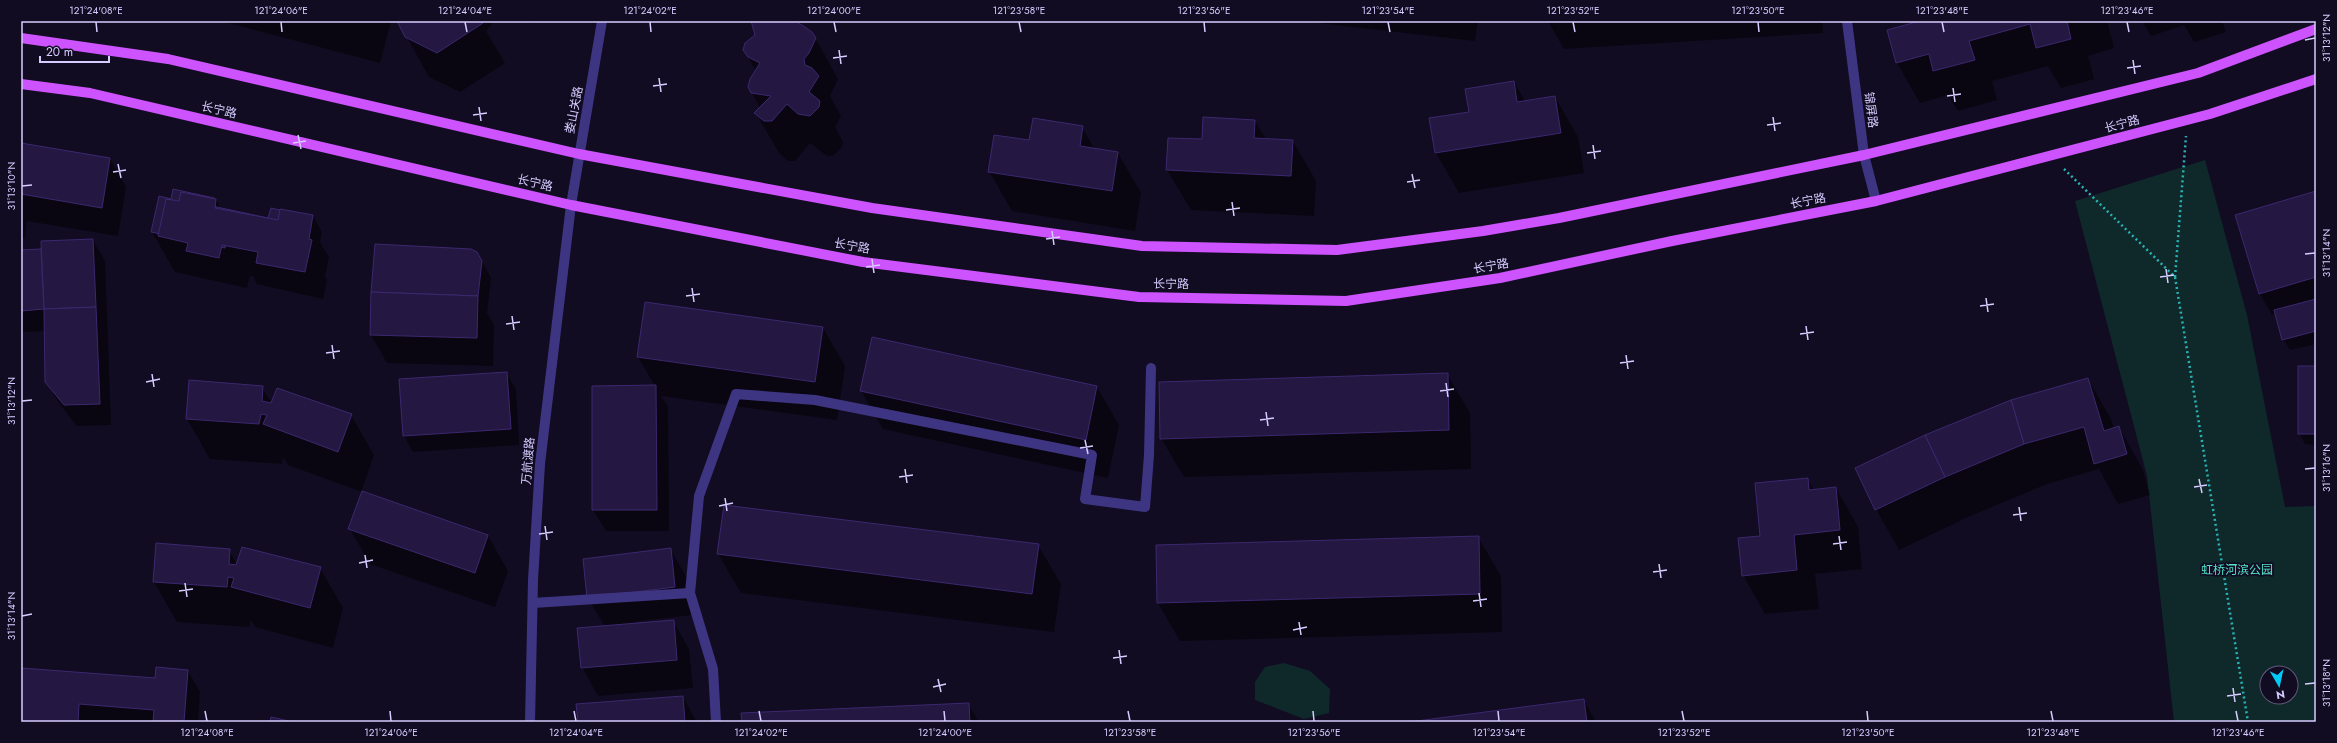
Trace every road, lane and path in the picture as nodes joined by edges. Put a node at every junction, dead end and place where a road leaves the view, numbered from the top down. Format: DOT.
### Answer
graph roads {
  1 [pos="602,21"];
  2 [pos="1847,21"];
  3 [pos="2316,29"];
  4 [pos="21,38"];
  5 [pos="2316,79"];
  6 [pos="21,84"];
  7 [pos="2188,120"];
  8 [pos="579,154"];
  9 [pos="1864,155"];
  10 [pos="2050,156"];
  11 [pos="1876,201"];
  12 [pos="571,205"];
  13 [pos="2175,278"];
  14 [pos="1151,368"];
  15 [pos="690,593"];
  16 [pos="533,602"];
  17 [pos="530,722"];
  18 [pos="716,722"];
  19 [pos="2248,722"];
  1 -- 8 [label="street, 娄山关路"];
  2 -- 9 [label="street, 锦屏路"];
  3 -- 9 [label="main road"];
  4 -- 8 [label="main road"];
  5 -- 7 [label="main road, 长宁路"];
  6 -- 12 [label="main road, 长宁路"];
  7 -- 10 [label="main road, 长宁路"];
  7 -- 13 [label="path"];
  8 -- 9 [label="main road"];
  8 -- 12 [label="street, 娄山关路"];
  9 -- 11 [label="street, 锦屏路"];
  10 -- 11 [label="main road, 长宁路"];
  10 -- 13 [label="path"];
  11 -- 12 [label="main road, 长宁路"];
  12 -- 16 [label="street, 万航渡路"];
  13 -- 19 [label="path"];
  14 -- 15 [label="street"];
  15 -- 16 [label="street"];
  15 -- 18 [label="street"];
  16 -- 17 [label="street, 万航渡路"];
}
